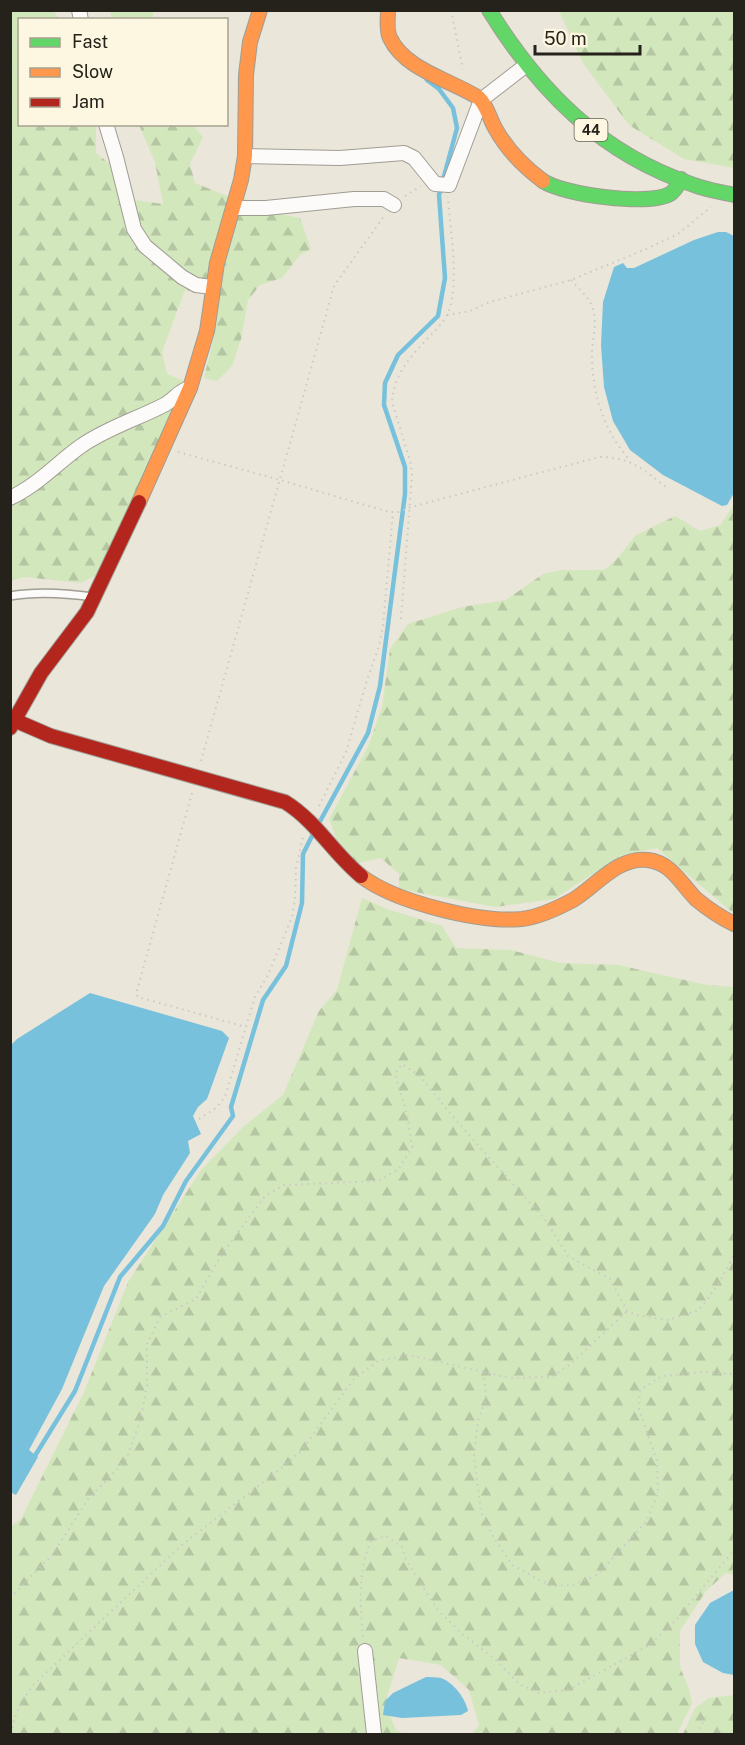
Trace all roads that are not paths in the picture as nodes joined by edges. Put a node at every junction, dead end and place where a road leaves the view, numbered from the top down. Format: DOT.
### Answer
graph roads {
  1 [pos="260,10"];
  2 [pos="388,10"];
  3 [pos="489,10"];
  4 [pos="525,66"];
  5 [pos="481,99"];
  6 [pos="107,126"];
  7 [pos="245,156"];
  8 [pos="681,179"];
  9 [pos="735,195"];
  10 [pos="394,205"];
  11 [pos="234,208"];
  12 [pos="212,287"];
  13 [pos="190,388"];
  14 [pos="10,498"];
  15 [pos="10,596"];
  16 [pos="95,597"];
  17 [pos="12,724"];
  18 [pos="735,924"];
  19 [pos="365,1651"];
  20 [pos="375,1734"];
  1 -- 7 [label="street"];
  2 -- 5 [label="street"];
  3 -- 4 [label="street, 44"];
  4 -- 5 [label="street"];
  4 -- 8 [label="street, 44"];
  5 -- 7 [label="street"];
  5 -- 8 [label="street"];
  6 -- 12 [label="street"];
  7 -- 11 [label="street"];
  8 -- 9 [label="street, 44"];
  10 -- 11 [label="street"];
  11 -- 12 [label="street"];
  12 -- 13 [label="street"];
  13 -- 14 [label="street"];
  13 -- 16 [label="street"];
  15 -- 16 [label="lane"];
  16 -- 17 [label="street"];
  17 -- 18 [label="street"];
  19 -- 20 [label="street"];
}
